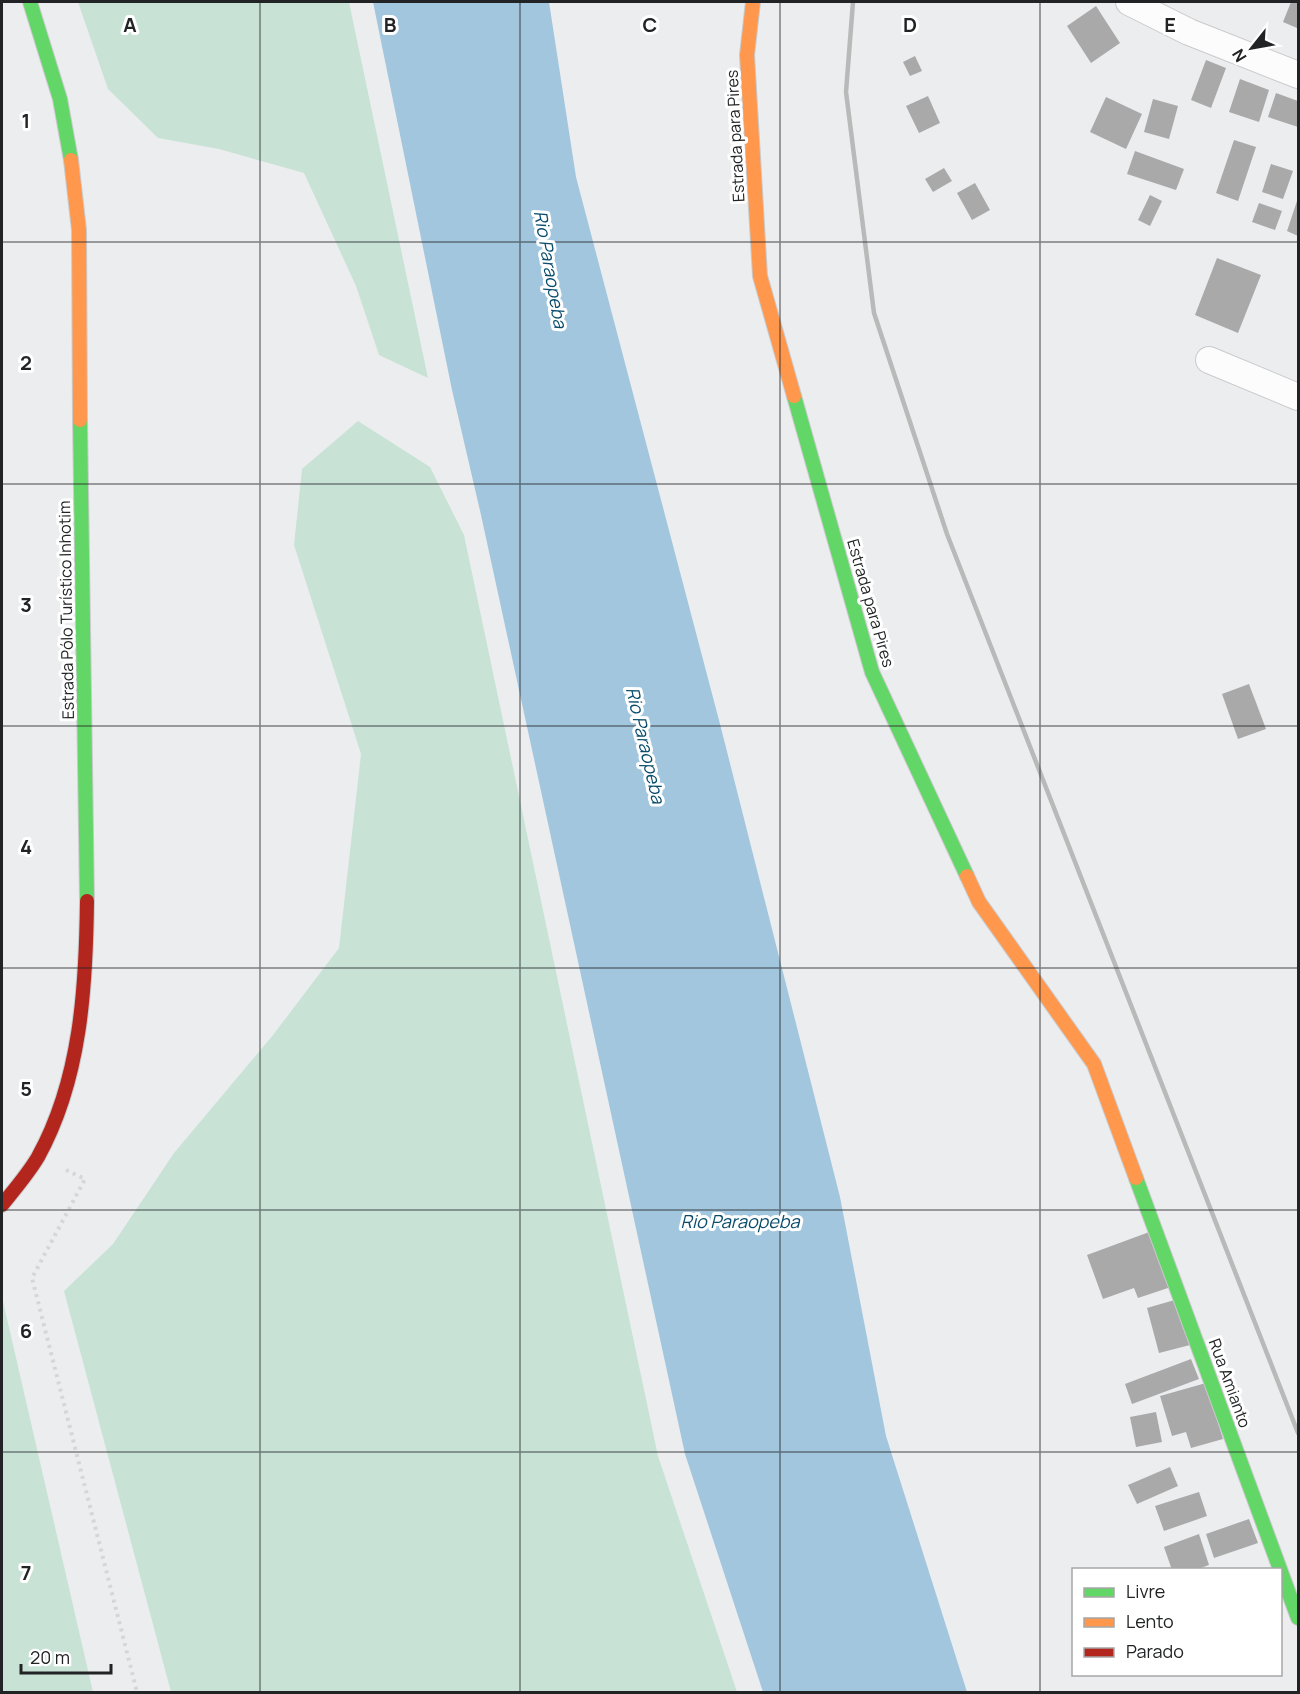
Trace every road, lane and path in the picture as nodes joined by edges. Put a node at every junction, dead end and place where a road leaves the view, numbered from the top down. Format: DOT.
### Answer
graph roads {
  1 [pos="30,2"];
  2 [pos="753,2"];
  3 [pos="1129,2"];
  4 [pos="1299,75"];
  5 [pos="1209,360"];
  6 [pos="1299,398"];
  7 [pos="38,1157"];
  8 [pos="1130,1159"];
  9 [pos="2,1205"];
  10 [pos="1281,1568"];
  11 [pos="1282,1572"];
  12 [pos="1299,1618"];
  13 [pos="137,1692"];
  1 -- 7 [label="street, Estrada Pólo Turístico Inhotim"];
  2 -- 8 [label="street, Estrada para Pires"];
  3 -- 4 [label="street"];
  5 -- 6 [label="street"];
  7 -- 9 [label="street, Estrada Pólo Turístico Inhotim"];
  7 -- 13 [label="path"];
  8 -- 10 [label="street, Rua Amianto"];
  11 -- 12 [label="street, Rua Amianto"];
}
